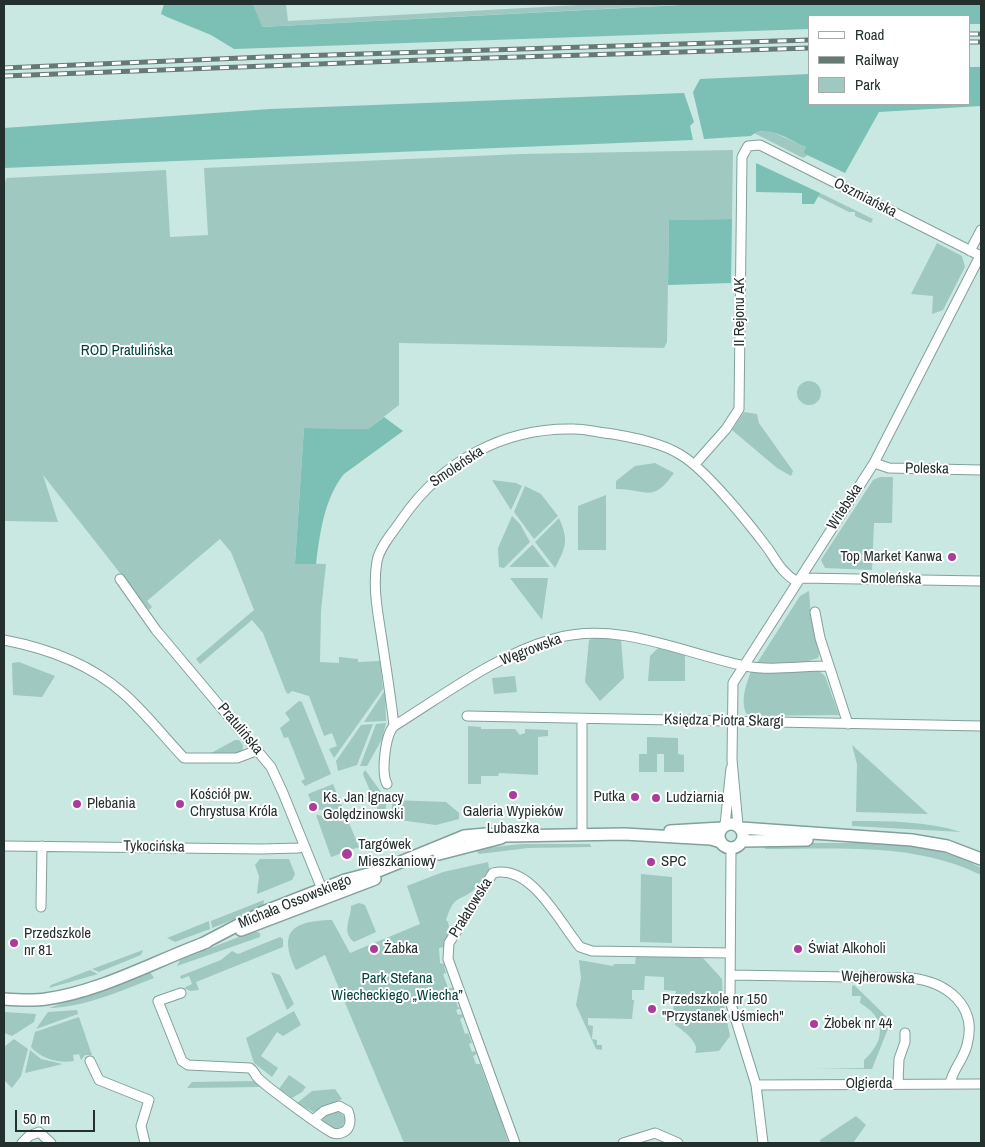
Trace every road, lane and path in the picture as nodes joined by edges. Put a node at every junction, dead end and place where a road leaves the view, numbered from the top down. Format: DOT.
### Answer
graph roads {
  1 [pos="748,146"];
  2 [pos="981,230"];
  3 [pos="970,251"];
  4 [pos="981,256"];
  5 [pos="874,463"];
  6 [pos="695,464"];
  7 [pos="981,470"];
  8 [pos="120,579"];
  9 [pos="799,580"];
  10 [pos="981,581"];
  11 [pos="815,612"];
  12 [pos="4,640"];
  13 [pos="743,665"];
  14 [pos="828,666"];
  15 [pos="467,716"];
  16 [pos="582,720"];
  17 [pos="732,721"];
  18 [pos="848,724"];
  19 [pos="394,726"];
  20 [pos="981,726"];
  21 [pos="258,750"];
  22 [pos="732,760"];
  23 [pos="387,784"];
  24 [pos="724,826"];
  25 [pos="740,827"];
  26 [pos="624,834"];
  27 [pos="582,835"];
  28 [pos="857,837"];
  29 [pos="742,841"];
  30 [pos="304,845"];
  31 [pos="726,845"];
  32 [pos="4,846"];
  33 [pos="42,846"];
  34 [pos="981,859"];
  35 [pos="324,894"];
  36 [pos="41,907"];
  37 [pos="730,953"];
  38 [pos="731,974"];
  39 [pos="181,993"];
  40 [pos="4,999"];
  41 [pos="905,1034"];
  42 [pos="90,1061"];
  43 [pos="898,1084"];
  44 [pos="950,1084"];
  45 [pos="981,1084"];
  46 [pos="756,1085"];
  47 [pos="313,1120"];
  48 [pos="22,1143"];
  49 [pos="51,1143"];
  50 [pos="145,1143"];
  51 [pos="515,1143"];
  52 [pos="623,1143"];
  53 [pos="678,1143"];
  54 [pos="762,1143"];
  1 -- 3 [label="street, Oszmiańska"];
  1 -- 6 [label="street, II Rejonu AK"];
  2 -- 3 [label="street"];
  3 -- 4 [label="street, Oszmiańska"];
  4 -- 5 [label="street, Witebska"];
  5 -- 7 [label="street, Poleska"];
  5 -- 9 [label="street, Witebska"];
  6 -- 9 [label="street, Smoleńska"];
  6 -- 19 [label="street, Smoleńska"];
  8 -- 21 [label="street, Pratulińska"];
  9 -- 10 [label="street, Smoleńska"];
  9 -- 13 [label="street, Witebska"];
  11 -- 14 [label="street"];
  12 -- 21 [label="street"];
  13 -- 14 [label="street, Węgrowska"];
  13 -- 17 [label="street, Witebska"];
  13 -- 19 [label="street, Węgrowska"];
  14 -- 18 [label="street"];
  15 -- 16 [label="street, Księdza Piotra Skargi"];
  16 -- 17 [label="street, Księdza Piotra Skargi"];
  16 -- 27 [label="street"];
  17 -- 18 [label="street, Księdza Piotra Skargi"];
  17 -- 22 [label="street, Witebska"];
  18 -- 20 [label="street, Księdza Piotra Skargi"];
  19 -- 23 [label="street"];
  21 -- 30 [label="street, Pratulińska"];
  22 -- 24 [label="street, Witebska"];
  22 -- 25 [label="street, Witebska"];
  24 -- 25 [label="street"];
  24 -- 26 [label="street, Michała Ossowskiego"];
  24 -- 31 [label="street"];
  25 -- 28 [label="street"];
  25 -- 29 [label="street"];
  26 -- 27 [label="street, Michała Ossowskiego"];
  26 -- 31 [label="street, Michała Ossowskiego"];
  27 -- 35 [label="street, Michała Ossowskiego"];
  28 -- 29 [label="street"];
  28 -- 34 [label="street"];
  29 -- 31 [label="street"];
  30 -- 33 [label="street, Tykocińska"];
  30 -- 35 [label="street, Pratulińska"];
  31 -- 37 [label="street"];
  32 -- 33 [label="street, Tykocińska"];
  33 -- 36 [label="street"];
  35 -- 40 [label="street, Michała Ossowskiego"];
  37 -- 38 [label="street"];
  37 -- 51 [label="street, Prałatowska"];
  38 -- 44 [label="street, Wejherowska"];
  38 -- 46 [label="street"];
  39 -- 47 [label="street"];
  41 -- 43 [label="street"];
  42 -- 50 [label="street"];
  43 -- 44 [label="street, Olgierda"];
  43 -- 46 [label="street, Olgierda"];
  44 -- 45 [label="street, Olgierda"];
  46 -- 54 [label="street"];
  48 -- 49 [label="street"];
  52 -- 53 [label="street"];
}
